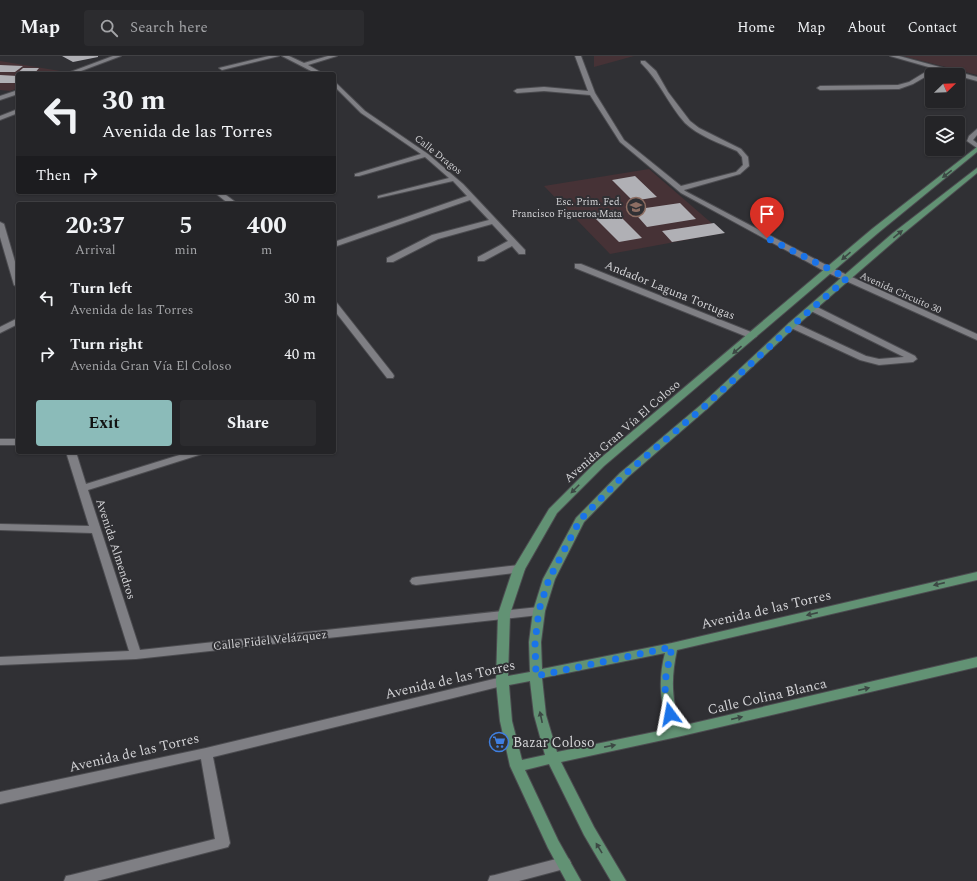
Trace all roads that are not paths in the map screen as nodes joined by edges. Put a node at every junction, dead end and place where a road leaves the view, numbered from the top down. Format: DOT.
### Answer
graph roads {
  1 [pos="118,56"];
  2 [pos="276,56"];
  3 [pos="285,56"];
  4 [pos="334,56"];
  5 [pos="578,56"];
  6 [pos="893,56"];
  7 [pos="643,62"];
  8 [pos="304,65"];
  9 [pos="222,68"];
  10 [pos="936,68"];
  11 [pos="74,72"];
  12 [pos="317,72"];
  13 [pos="925,75"];
  14 [pos="965,76"];
  15 [pos="977,79"];
  16 [pos="336,85"];
  17 [pos="820,88"];
  18 [pos="517,91"];
  19 [pos="16,93"];
  20 [pos="592,93"];
  21 [pos="0,98"];
  22 [pos="16,112"];
  23 [pos="0,118"];
  24 [pos="977,131"];
  25 [pos="977,146"];
  26 [pos="977,149"];
  27 [pos="426,155"];
  28 [pos="977,170"];
  29 [pos="357,175"];
  30 [pos="454,179"];
  31 [pos="679,189"];
  32 [pos="221,194"];
  33 [pos="471,196"];
  34 [pos="380,197"];
  35 [pos="231,202"];
  36 [pos="494,221"];
  37 [pos="0,224"];
  38 [pos="2,242"];
  39 [pos="513,242"];
  40 [pos="336,244"];
  41 [pos="522,252"];
  42 [pos="481,259"];
  43 [pos="390,260"];
  44 [pos="578,266"];
  45 [pos="829,270"];
  46 [pos="847,278"];
  47 [pos="16,280"];
  48 [pos="336,308"];
  49 [pos="812,308"];
  50 [pos="16,322"];
  51 [pos="792,326"];
  52 [pos="0,330"];
  53 [pos="753,336"];
  54 [pos="977,337"];
  55 [pos="390,376"];
  56 [pos="0,442"];
  57 [pos="16,442"];
  58 [pos="72,454"];
  59 [pos="192,454"];
  60 [pos="83,488"];
  61 [pos="0,527"];
  62 [pos="96,530"];
  63 [pos="519,569"];
  64 [pos="977,576"];
  65 [pos="416,581"];
  66 [pos="539,610"];
  67 [pos="504,614"];
  68 [pos="672,647"];
  69 [pos="136,655"];
  70 [pos="0,661"];
  71 [pos="977,662"];
  72 [pos="536,676"];
  73 [pos="502,682"];
  74 [pos="677,732"];
  75 [pos="206,752"];
  76 [pos="552,757"];
  77 [pos="517,766"];
  78 [pos="0,798"];
  79 [pos="564,863"];
  80 [pos="71,881"];
  81 [pos="494,881"];
  82 [pos="574,881"];
  83 [pos="619,881"];
  1 -- 11 [label="street"];
  2 -- 9 [label="street"];
  3 -- 8 [label="street"];
  4 -- 8 [label="street"];
  5 -- 20 [label="street, Avenida Circuito 30"];
  6 -- 10 [label="street"];
  7 -- 31 [label="street"];
  8 -- 12 [label="street"];
  13 -- 17 [label="street"];
  14 -- 15 [label="street"];
  16 -- 27 [label="street, Calle Dragos"];
  18 -- 20 [label="street"];
  19 -- 21 [label="street"];
  20 -- 31 [label="street, Avenida Circuito 30"];
  22 -- 23 [label="street"];
  24 -- 25 [label="street"];
  26 -- 45 [label="main road, Avenida Gran Vía El Coloso, one-way"];
  27 -- 29 [label="street"];
  27 -- 30 [label="street, Calle Dragos"];
  46 -- 28 [label="main road, one-way"];
  30 -- 33 [label="street, Calle Dragos"];
  30 -- 34 [label="street"];
  31 -- 45 [label="street, Avenida Circuito 30"];
  32 -- 35 [label="street"];
  33 -- 36 [label="street, Calle Dragos"];
  33 -- 40 [label="street"];
  36 -- 39 [label="street, Calle Dragos"];
  36 -- 43 [label="street"];
  37 -- 38 [label="street"];
  38 -- 47 [label="street"];
  39 -- 41 [label="street, Calle Dragos"];
  39 -- 42 [label="street"];
  44 -- 53 [label="street, Andador Laguna Tortugas"];
  45 -- 46 [label="street, Avenida Circuito 30"];
  45 -- 53 [label="main road, Avenida Gran Vía El Coloso"];
  46 -- 49 [label="main road"];
  46 -- 54 [label="street, Avenida Circuito 30"];
  48 -- 55 [label="street"];
  49 -- 51 [label="main road"];
  49 -- 51 [label="street"];
  50 -- 52 [label="street"];
  51 -- 66 [label="main road"];
  53 -- 63 [label="main road, Avenida Gran Vía El Coloso, one-way"];
  56 -- 57 [label="street"];
  58 -- 60 [label="street, Avenida Almendros"];
  59 -- 60 [label="street"];
  60 -- 62 [label="street, Avenida Almendros"];
  61 -- 62 [label="street"];
  62 -- 69 [label="street, Avenida Almendros"];
  63 -- 65 [label="street"];
  63 -- 67 [label="main road, Avenida Gran Vía El Coloso"];
  64 -- 68 [label="main road, Avenida de las Torres, one-way"];
  66 -- 67 [label="street, Calle Fidel Velázquez"];
  66 -- 72 [label="main road"];
  67 -- 69 [label="street, Calle Fidel Velázquez"];
  67 -- 73 [label="main road, Avenida Gran Vía El Coloso"];
  68 -- 72 [label="main road, Avenida de las Torres"];
  68 -- 74 [label="main road"];
  69 -- 70 [label="street, Calle Fidel Velázquez"];
  74 -- 71 [label="main road, Calle Colina Blanca, one-way"];
  72 -- 73 [label="main road, Avenida de las Torres"];
  76 -- 72 [label="main road, one-way"];
  73 -- 75 [label="street, Avenida de las Torres"];
  73 -- 77 [label="main road, Avenida Gran Vía El Coloso"];
  76 -- 74 [label="main road, Calle Colina Blanca, one-way"];
  75 -- 78 [label="street, Avenida de las Torres"];
  75 -- 80 [label="street"];
  76 -- 77 [label="main road, Calle Colina Blanca"];
  83 -- 76 [label="main road, one-way"];
  77 -- 79 [label="main road, Avenida Gran Vía El Coloso"];
  79 -- 81 [label="street"];
  79 -- 82 [label="main road, Avenida Gran Vía El Coloso"];
}
